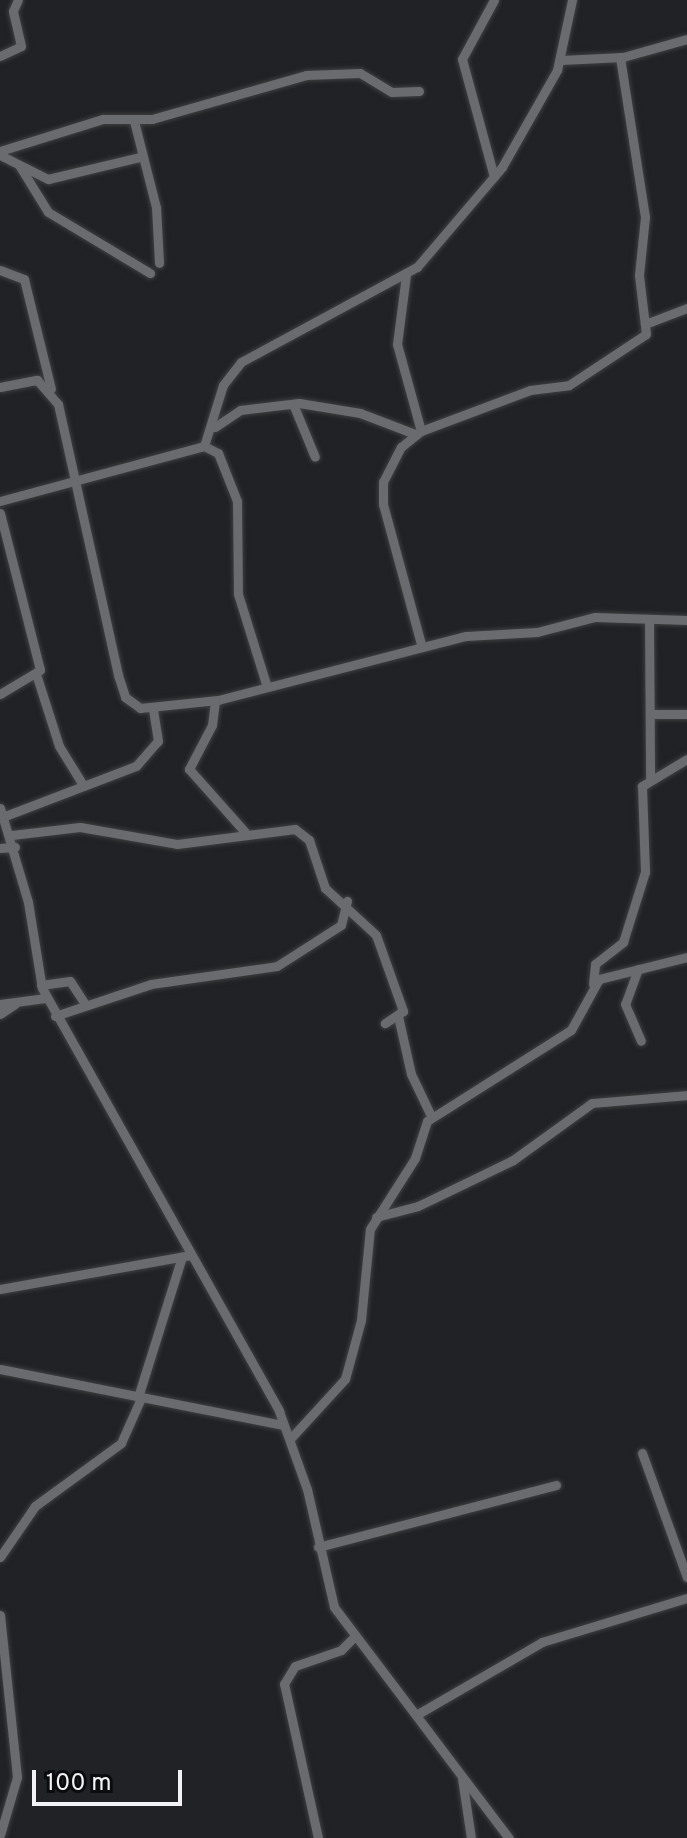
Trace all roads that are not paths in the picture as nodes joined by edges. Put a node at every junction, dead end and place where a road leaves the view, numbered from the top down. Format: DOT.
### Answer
graph roads {
  1 [pos="18,0"];
  2 [pos="494,0"];
  3 [pos="572,0"];
  4 [pos="687,39"];
  5 [pos="0,56"];
  6 [pos="620,57"];
  7 [pos="561,60"];
  8 [pos="419,91"];
  9 [pos="134,121"];
  10 [pos="0,153"];
  11 [pos="140,157"];
  12 [pos="19,165"];
  13 [pos="494,177"];
  14 [pos="159,263"];
  15 [pos="0,270"];
  16 [pos="150,273"];
  17 [pos="406,275"];
  18 [pos="687,308"];
  19 [pos="645,324"];
  20 [pos="0,387"];
  21 [pos="51,391"];
  22 [pos="293,404"];
  23 [pos="215,427"];
  24 [pos="418,433"];
  25 [pos="204,446"];
  26 [pos="315,457"];
  27 [pos="79,484"];
  28 [pos="0,501"];
  29 [pos="0,513"];
  30 [pos="649,619"];
  31 [pos="687,620"];
  32 [pos="421,644"];
  33 [pos="37,677"];
  34 [pos="267,687"];
  35 [pos="0,694"];
  36 [pos="215,701"];
  37 [pos="153,710"];
  38 [pos="650,714"];
  39 [pos="687,714"];
  40 [pos="687,759"];
  41 [pos="650,778"];
  42 [pos="83,785"];
  43 [pos="2,812"];
  44 [pos="245,832"];
  45 [pos="12,835"];
  46 [pos="15,847"];
  47 [pos="0,848"];
  48 [pos="347,901"];
  49 [pos="687,957"];
  50 [pos="638,969"];
  51 [pos="593,984"];
  52 [pos="41,985"];
  53 [pos="46,998"];
  54 [pos="18,1002"];
  55 [pos="0,1004"];
  56 [pos="85,1004"];
  57 [pos="0,1014"];
  58 [pos="55,1016"];
  59 [pos="398,1016"];
  60 [pos="385,1023"];
  61 [pos="641,1041"];
  62 [pos="687,1095"];
  63 [pos="431,1116"];
  64 [pos="376,1217"];
  65 [pos="187,1256"];
  66 [pos="0,1289"];
  67 [pos="0,1369"];
  68 [pos="140,1397"];
  69 [pos="284,1425"];
  70 [pos="290,1439"];
  71 [pos="642,1453"];
  72 [pos="556,1485"];
  73 [pos="318,1547"];
  74 [pos="0,1557"];
  75 [pos="687,1577"];
  76 [pos="687,1598"];
  77 [pos="0,1615"];
  78 [pos="355,1636"];
  79 [pos="416,1715"];
  80 [pos="462,1778"];
  81 [pos="0,1835"];
  82 [pos="318,1838"];
  83 [pos="471,1838"];
  84 [pos="509,1838"];
  1 -- 5 [label="street"];
  2 -- 13 [label="street"];
  3 -- 7 [label="street"];
  4 -- 6 [label="street"];
  6 -- 7 [label="street"];
  6 -- 19 [label="street"];
  7 -- 13 [label="street"];
  8 -- 9 [label="street"];
  9 -- 10 [label="street"];
  9 -- 11 [label="street"];
  10 -- 12 [label="street"];
  11 -- 12 [label="street"];
  11 -- 14 [label="street"];
  12 -- 16 [label="street"];
  13 -- 17 [label="street"];
  15 -- 21 [label="street"];
  17 -- 23 [label="street"];
  17 -- 24 [label="street"];
  18 -- 19 [label="street"];
  19 -- 24 [label="street"];
  20 -- 21 [label="street"];
  21 -- 27 [label="street"];
  22 -- 23 [label="street"];
  22 -- 24 [label="street"];
  22 -- 26 [label="street"];
  23 -- 25 [label="street"];
  24 -- 32 [label="street"];
  25 -- 27 [label="street"];
  25 -- 34 [label="street"];
  27 -- 28 [label="street"];
  27 -- 37 [label="street"];
  29 -- 33 [label="street"];
  30 -- 31 [label="street"];
  30 -- 32 [label="street"];
  30 -- 38 [label="street"];
  32 -- 34 [label="street"];
  33 -- 35 [label="street"];
  33 -- 42 [label="street"];
  34 -- 36 [label="street"];
  36 -- 37 [label="street"];
  36 -- 44 [label="street"];
  37 -- 42 [label="street"];
  38 -- 39 [label="street"];
  38 -- 41 [label="street"];
  40 -- 41 [label="street"];
  41 -- 51 [label="street"];
  42 -- 43 [label="street"];
  43 -- 45 [label="street"];
  44 -- 45 [label="street"];
  44 -- 48 [label="street"];
  45 -- 46 [label="street"];
  46 -- 47 [label="street"];
  46 -- 52 [label="street"];
  48 -- 56 [label="street"];
  48 -- 59 [label="street"];
  49 -- 50 [label="street"];
  50 -- 51 [label="street"];
  50 -- 61 [label="street"];
  51 -- 63 [label="street"];
  52 -- 53 [label="street"];
  52 -- 56 [label="street"];
  53 -- 54 [label="street"];
  53 -- 58 [label="street"];
  54 -- 55 [label="street"];
  54 -- 57 [label="street"];
  56 -- 58 [label="street"];
  58 -- 65 [label="street"];
  59 -- 60 [label="street"];
  59 -- 63 [label="street"];
  62 -- 64 [label="street"];
  63 -- 64 [label="street"];
  64 -- 70 [label="street"];
  65 -- 66 [label="street"];
  65 -- 68 [label="street"];
  65 -- 69 [label="street"];
  67 -- 68 [label="street"];
  68 -- 69 [label="street"];
  68 -- 74 [label="street"];
  69 -- 70 [label="street"];
  70 -- 73 [label="street"];
  71 -- 75 [label="street"];
  72 -- 73 [label="street"];
  73 -- 78 [label="street"];
  76 -- 79 [label="street"];
  77 -- 81 [label="street"];
  78 -- 79 [label="street"];
  78 -- 82 [label="street"];
  79 -- 80 [label="street"];
  80 -- 83 [label="street"];
  80 -- 84 [label="street"];
}
